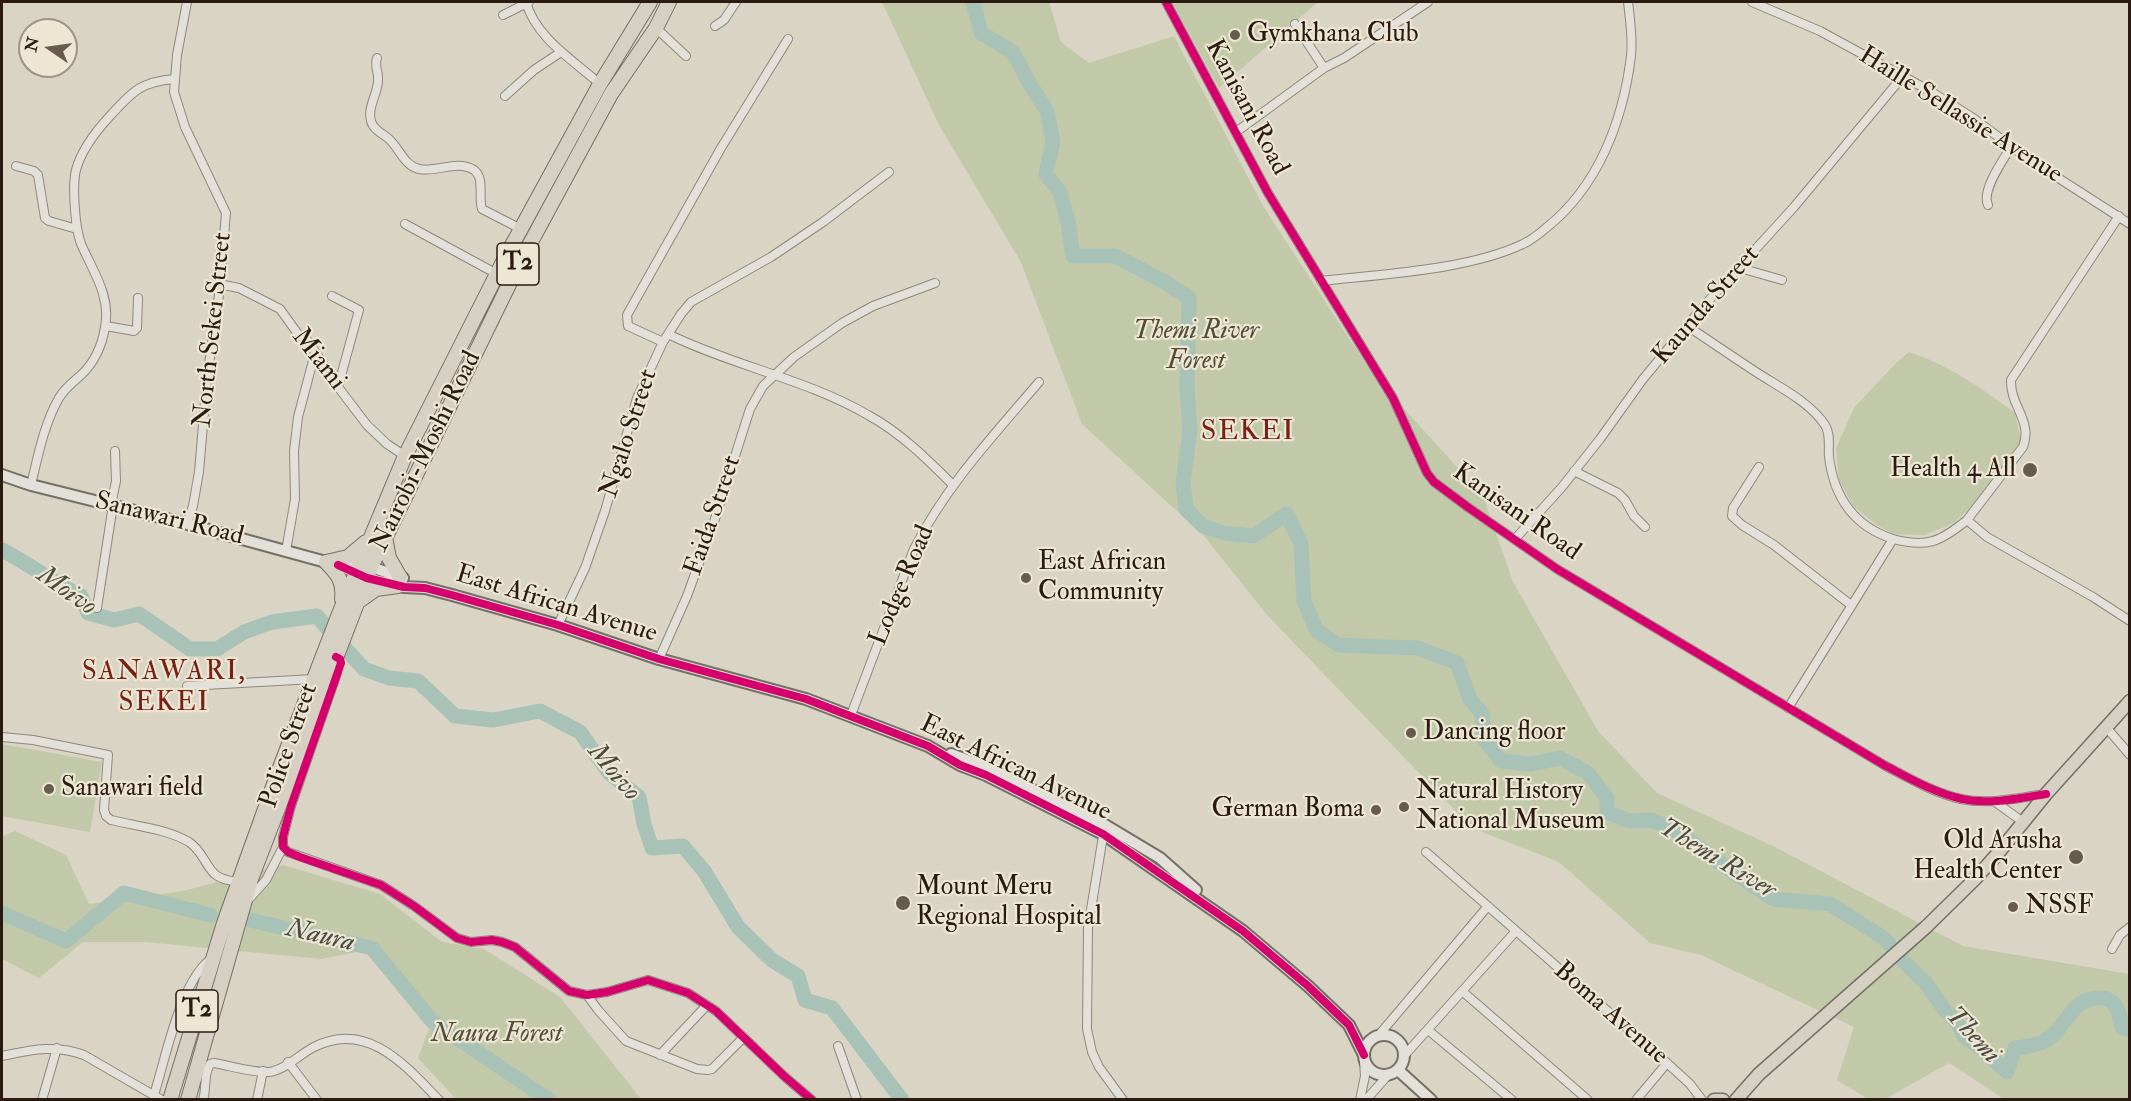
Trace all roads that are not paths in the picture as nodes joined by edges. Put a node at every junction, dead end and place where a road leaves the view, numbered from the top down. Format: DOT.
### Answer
graph roads {
  1 [pos="187,2"];
  2 [pos="527,2"];
  3 [pos="650,2"];
  4 [pos="669,2"];
  5 [pos="736,2"];
  6 [pos="1166,2"];
  7 [pos="1428,2"];
  8 [pos="1628,2"];
  9 [pos="1752,2"];
  10 [pos="503,15"];
  11 [pos="1295,24"];
  12 [pos="715,26"];
  13 [pos="656,28"];
  14 [pos="788,39"];
  15 [pos="561,51"];
  16 [pos="686,56"];
  17 [pos="377,58"];
  18 [pos="1324,68"];
  19 [pos="1903,76"];
  20 [pos="174,79"];
  21 [pos="600,84"];
  22 [pos="505,96"];
  23 [pos="1236,132"];
  24 [pos="2011,147"];
  25 [pos="16,166"];
  26 [pos="889,172"];
  27 [pos="1988,206"];
  28 [pos="2119,216"];
  29 [pos="405,224"];
  30 [pos="2130,224"];
  31 [pos="77,229"];
  32 [pos="521,229"];
  33 [pos="1740,268"];
  34 [pos="497,273"];
  35 [pos="1782,280"];
  36 [pos="1322,281"];
  37 [pos="935,283"];
  38 [pos="219,284"];
  39 [pos="332,296"];
  40 [pos="138,298"];
  41 [pos="106,326"];
  42 [pos="1687,326"];
  43 [pos="668,334"];
  44 [pos="663,342"];
  45 [pos="315,353"];
  46 [pos="773,375"];
  47 [pos="1039,382"];
  48 [pos="338,387"];
  49 [pos="116,451"];
  50 [pos="405,456"];
  51 [pos="1759,466"];
  52 [pos="1574,471"];
  53 [pos="2,474"];
  54 [pos="32,485"];
  55 [pos="953,485"];
  56 [pos="112,505"];
  57 [pos="1967,520"];
  58 [pos="186,524"];
  59 [pos="1645,527"];
  60 [pos="385,537"];
  61 [pos="370,538"];
  62 [pos="1515,539"];
  63 [pos="1893,539"];
  64 [pos="286,551"];
  65 [pos="332,563"];
  66 [pos="363,571"];
  67 [pos="399,581"];
  68 [pos="358,602"];
  69 [pos="1851,605"];
  70 [pos="97,608"];
  71 [pos="339,614"];
  72 [pos="2130,621"];
  73 [pos="558,625"];
  74 [pos="336,657"];
  75 [pos="659,659"];
  76 [pos="314,679"];
  77 [pos="187,686"];
  78 [pos="2130,701"];
  79 [pos="1788,708"];
  80 [pos="851,716"];
  81 [pos="2106,727"];
  82 [pos="2,737"];
  83 [pos="2130,755"];
  84 [pos="2046,794"];
  85 [pos="1994,801"];
  86 [pos="2023,822"];
  87 [pos="1104,830"];
  88 [pos="283,847"];
  89 [pos="1426,852"];
  90 [pos="238,882"];
  91 [pos="244,904"];
  92 [pos="1488,906"];
  93 [pos="2130,927"];
  94 [pos="1516,931"];
  95 [pos="2112,948"];
  96 [pos="213,957"];
  97 [pos="1462,991"];
  98 [pos="587,995"];
  99 [pos="707,1005"];
  100 [pos="1349,1025"];
  101 [pos="1428,1029"];
  102 [pos="1376,1037"];
  103 [pos="743,1038"];
  104 [pos="838,1046"];
  105 [pos="57,1048"];
  106 [pos="660,1055"];
  107 [pos="2,1056"];
  108 [pos="1364,1058"];
  109 [pos="1403,1058"];
  110 [pos="288,1062"];
  111 [pos="1667,1064"];
  112 [pos="262,1071"];
  113 [pos="1393,1072"];
  114 [pos="158,1097"];
  115 [pos="42,1100"];
  116 [pos="170,1100"];
  117 [pos="188,1100"];
  118 [pos="203,1100"];
  119 [pos="257,1100"];
  120 [pos="317,1100"];
  121 [pos="439,1100"];
  122 [pos="812,1100"];
  123 [pos="857,1100"];
  124 [pos="1123,1100"];
  125 [pos="1360,1100"];
  126 [pos="1366,1100"];
  127 [pos="1431,1100"];
  128 [pos="1512,1100"];
  129 [pos="1588,1100"];
  130 [pos="1636,1100"];
  131 [pos="1702,1100"];
  132 [pos="1714,1100"];
  133 [pos="1724,1100"];
  134 [pos="1736,1100"];
  1 -- 20 [label="street, North Sekei Street"];
  2 -- 10 [label="street"];
  2 -- 15 [label="street"];
  3 -- 21 [label="highway, Nairobi-Moshi Road / T2"];
  4 -- 13 [label="highway, Nairobi-Moshi Road / T2"];
  5 -- 12 [label="street"];
  6 -- 23 [label="street, Kanisani Road"];
  7 -- 18 [label="street"];
  8 -- 36 [label="street"];
  9 -- 19 [label="street, Haille Sellassie Avenue"];
  11 -- 18 [label="street"];
  13 -- 16 [label="street"];
  13 -- 60 [label="highway, Nairobi-Moshi Road / T2"];
  14 -- 44 [label="street"];
  15 -- 21 [label="street"];
  15 -- 22 [label="street"];
  17 -- 32 [label="street"];
  18 -- 23 [label="street"];
  19 -- 24 [label="street, Haille Sellassie Avenue"];
  19 -- 33 [label="street, Kaunda Street"];
  20 -- 31 [label="street"];
  20 -- 38 [label="street, North Sekei Street"];
  21 -- 32 [label="highway, Nairobi-Moshi Road / T2"];
  23 -- 36 [label="street, Kanisani Road"];
  24 -- 27 [label="street"];
  24 -- 28 [label="street, Haille Sellassie Avenue"];
  25 -- 31 [label="street"];
  26 -- 43 [label="street, Ngalo Street"];
  28 -- 30 [label="street, Haille Sellassie Avenue"];
  28 -- 57 [label="street"];
  29 -- 34 [label="street"];
  31 -- 41 [label="street"];
  32 -- 34 [label="highway, Nairobi-Moshi Road / T2"];
  33 -- 35 [label="street"];
  33 -- 42 [label="street, Kaunda Street"];
  34 -- 50 [label="highway, Nairobi-Moshi Road / T2"];
  36 -- 62 [label="street, Kanisani Road"];
  37 -- 46 [label="street, Faida Street"];
  38 -- 45 [label="street, Miami"];
  38 -- 58 [label="street, North Sekei Street"];
  39 -- 48 [label="street"];
  40 -- 41 [label="street"];
  41 -- 54 [label="street"];
  42 -- 52 [label="street, Kaunda Street"];
  42 -- 63 [label="street"];
  43 -- 44 [label="street, Ngalo Street"];
  43 -- 46 [label="street"];
  44 -- 73 [label="street, Ngalo Street"];
  45 -- 48 [label="street, Miami"];
  45 -- 64 [label="street"];
  46 -- 55 [label="street"];
  46 -- 75 [label="street, Faida Street"];
  47 -- 55 [label="street, Lodge Road"];
  48 -- 50 [label="street, Miami"];
  49 -- 56 [label="street"];
  50 -- 61 [label="highway, Nairobi-Moshi Road / T2"];
  51 -- 69 [label="street"];
  52 -- 59 [label="street"];
  52 -- 62 [label="street, Kaunda Street"];
  53 -- 54 [label="street, Sanawari Road"];
  54 -- 56 [label="street, Sanawari Road"];
  55 -- 80 [label="street, Lodge Road"];
  56 -- 58 [label="street, Sanawari Road"];
  56 -- 70 [label="street"];
  57 -- 63 [label="street"];
  57 -- 72 [label="street"];
  58 -- 64 [label="street, Sanawari Road"];
  60 -- 66 [label="highway, Nairobi-Moshi Road / T2"];
  60 -- 67 [label="highway"];
  61 -- 65 [label="highway"];
  61 -- 66 [label="highway, Nairobi-Moshi Road / T2"];
  62 -- 79 [label="street, Kanisani Road"];
  63 -- 69 [label="street"];
  64 -- 65 [label="street, Sanawari Road"];
  65 -- 66 [label="street, Sanawari Road"];
  65 -- 71 [label="highway"];
  66 -- 67 [label="street, Sanawari Road"];
  66 -- 68 [label="highway, Nairobi-Moshi Road / T2"];
  66 -- 71 [label="highway, Nairobi-Moshi Road / T2"];
  67 -- 68 [label="highway"];
  67 -- 73 [label="street, East African Avenue"];
  68 -- 74 [label="highway, Nairobi-Moshi Road / T2"];
  69 -- 79 [label="street"];
  71 -- 76 [label="highway, Nairobi-Moshi Road / T2"];
  73 -- 75 [label="street, East African Avenue"];
  74 -- 88 [label="street, Police Street"];
  74 -- 91 [label="highway, Nairobi-Moshi Road / T2"];
  75 -- 80 [label="street, East African Avenue"];
  76 -- 77 [label="street"];
  76 -- 90 [label="highway, Nairobi-Moshi Road / T2"];
  78 -- 81 [label="main road"];
  79 -- 85 [label="street, Kanisani Road"];
  80 -- 87 [label="street, East African Avenue"];
  81 -- 83 [label="street"];
  81 -- 84 [label="main road"];
  82 -- 90 [label="street"];
  84 -- 85 [label="street, Kanisani Road"];
  84 -- 86 [label="main road"];
  85 -- 86 [label="street"];
  86 -- 134 [label="main road"];
  87 -- 100 [label="street, East African Avenue"];
  87 -- 124 [label="street"];
  88 -- 91 [label="street"];
  88 -- 98 [label="street, Police Street"];
  89 -- 92 [label="street"];
  90 -- 96 [label="highway, Nairobi-Moshi Road / T2"];
  91 -- 117 [label="highway, Nairobi-Moshi Road / T2"];
  92 -- 94 [label="street, Boma Avenue"];
  92 -- 102 [label="street"];
  93 -- 95 [label="street"];
  94 -- 97 [label="street"];
  94 -- 111 [label="street, Boma Avenue"];
  96 -- 114 [label="street"];
  96 -- 116 [label="highway, Nairobi-Moshi Road / T2"];
  97 -- 101 [label="street"];
  97 -- 129 [label="street"];
  98 -- 99 [label="street"];
  98 -- 106 [label="street"];
  99 -- 103 [label="street"];
  99 -- 106 [label="street"];
  100 -- 102 [label="street"];
  100 -- 108 [label="street"];
  101 -- 109 [label="street"];
  101 -- 128 [label="street"];
  102 -- 108 [label="street"];
  102 -- 109 [label="street"];
  103 -- 106 [label="street"];
  103 -- 122 [label="street"];
  104 -- 123 [label="street"];
  105 -- 107 [label="street"];
  105 -- 114 [label="street"];
  105 -- 115 [label="street"];
  108 -- 113 [label="street"];
  108 -- 125 [label="street"];
  109 -- 113 [label="street"];
  110 -- 112 [label="street"];
  110 -- 120 [label="street"];
  110 -- 121 [label="street"];
  111 -- 130 [label="street"];
  111 -- 131 [label="street, Boma Avenue"];
  112 -- 118 [label="street"];
  112 -- 119 [label="street"];
  113 -- 126 [label="street"];
  113 -- 127 [label="street"];
  132 -- 133 [label="main road"];
}
